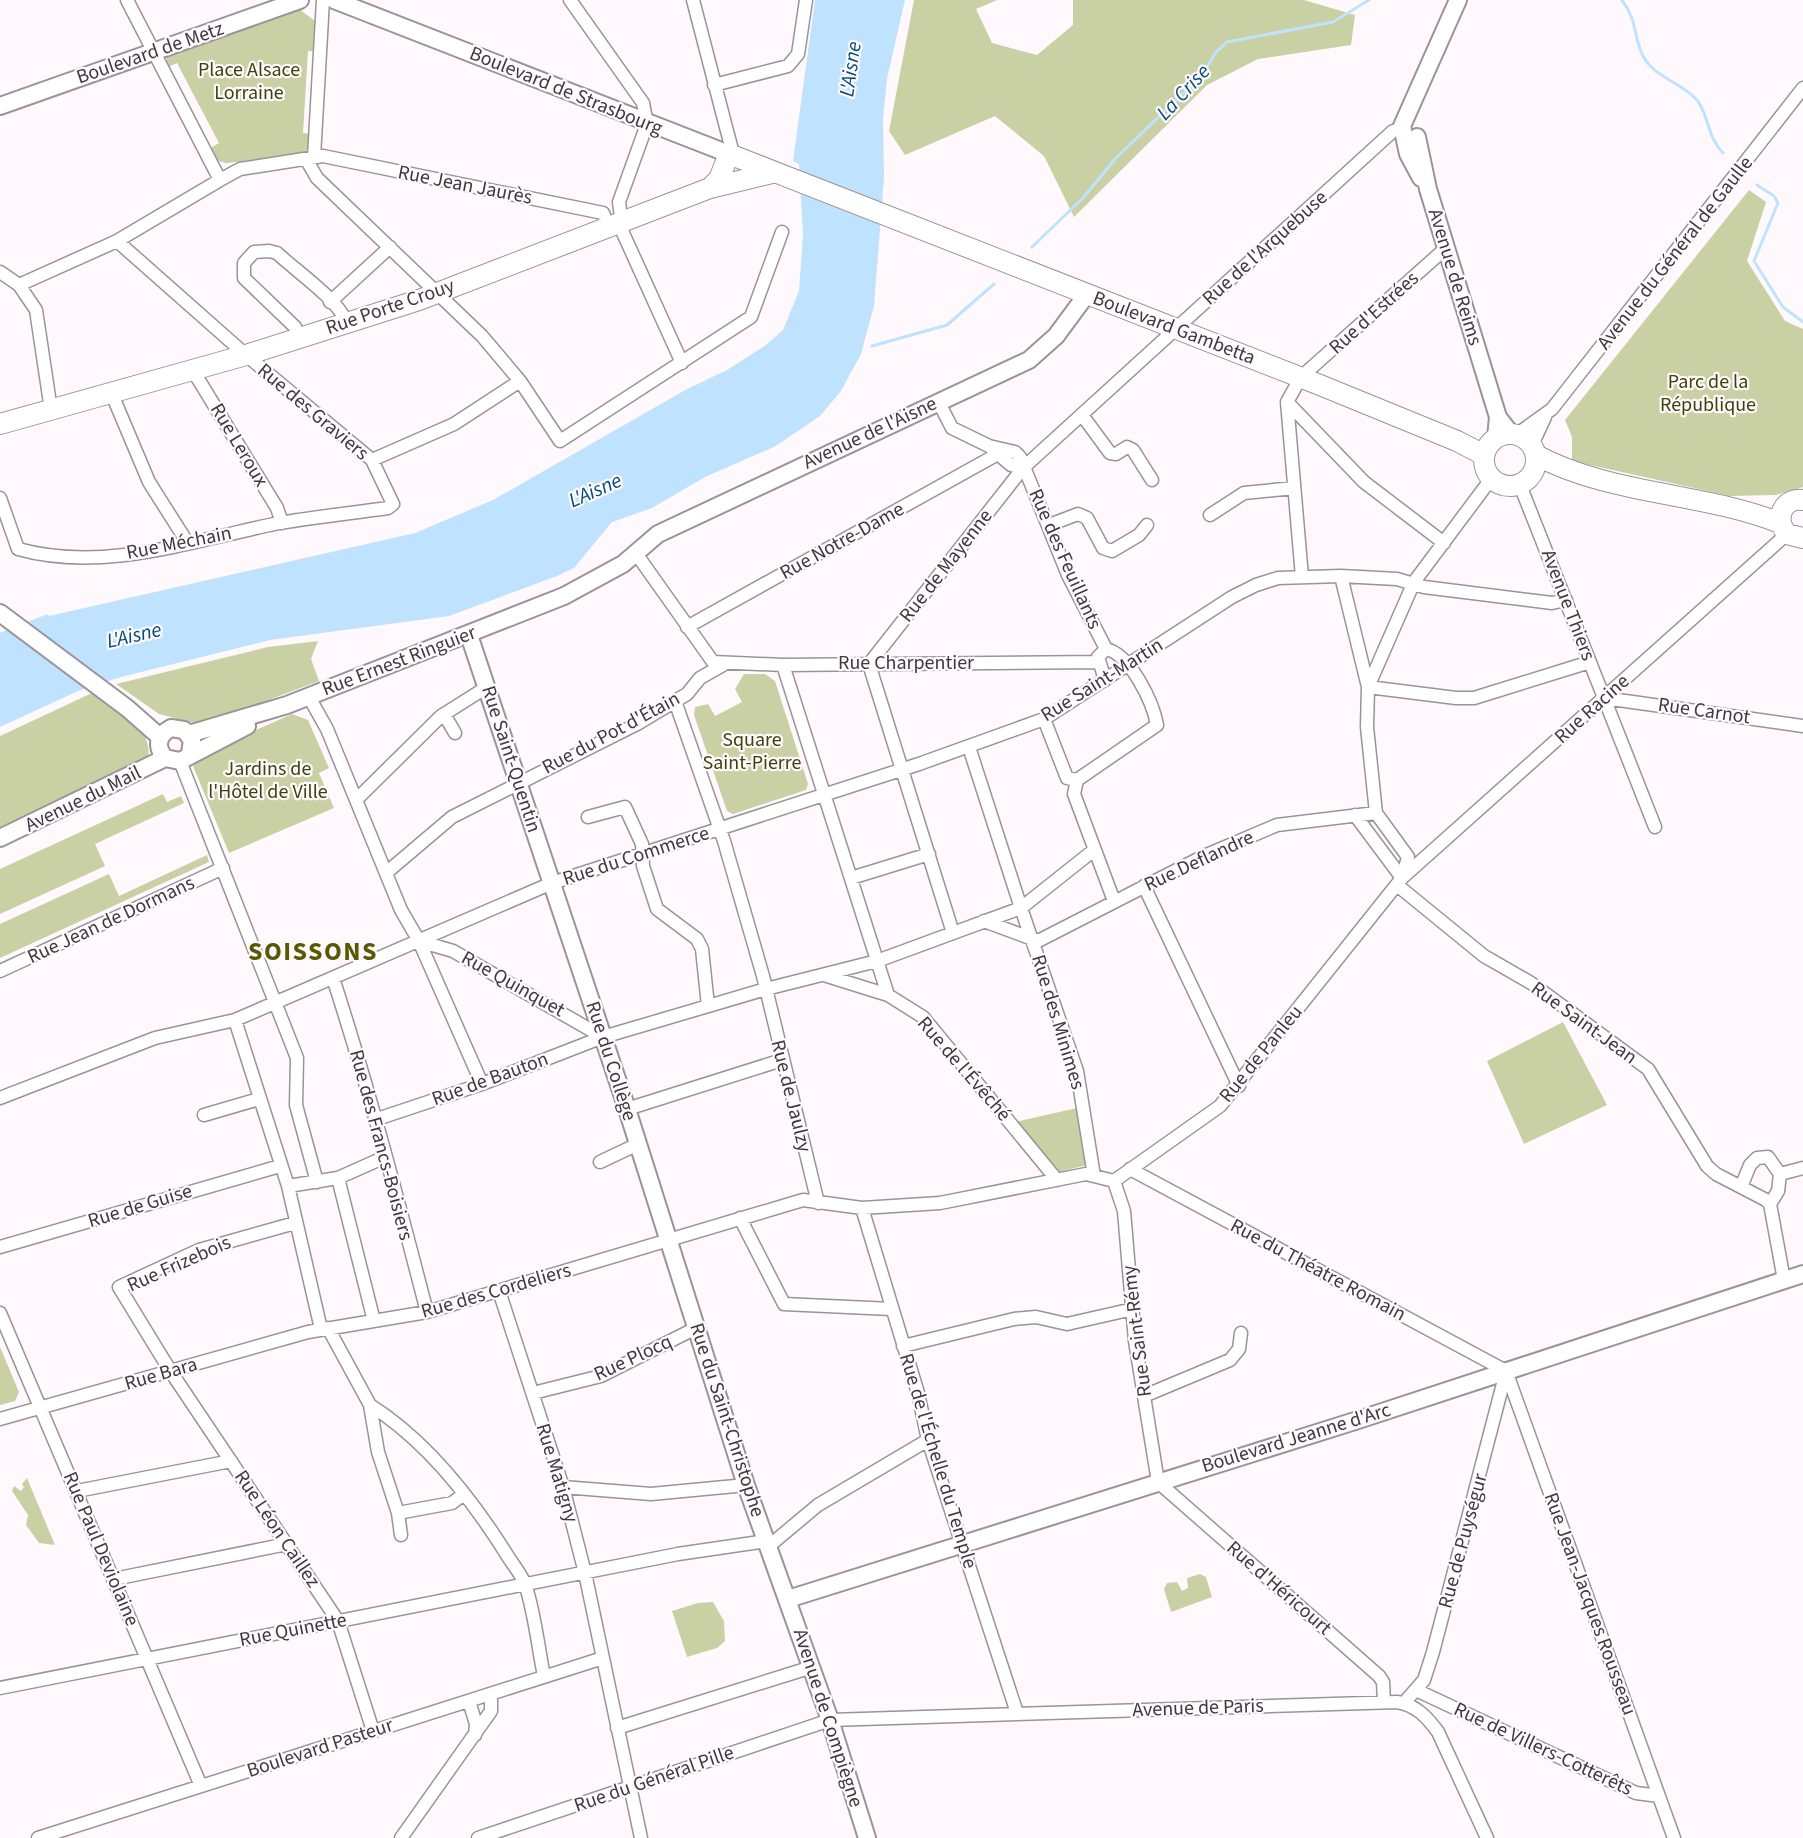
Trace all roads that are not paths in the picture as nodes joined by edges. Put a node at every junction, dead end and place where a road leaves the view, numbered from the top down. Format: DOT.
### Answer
graph roads {
  1 [pos="127,0"];
  2 [pos="300,0"];
  3 [pos="323,0"];
  4 [pos="334,0"];
  5 [pos="570,0"];
  6 [pos="693,0"];
  7 [pos="806,0"];
  8 [pos="1458,0"];
  9 [pos="153,51"];
  10 [pos="714,85"];
  11 [pos="1803,88"];
  12 [pos="0,106"];
  13 [pos="647,124"];
  14 [pos="1409,128"];
  15 [pos="721,151"];
  16 [pos="310,158"];
  17 [pos="773,173"];
  18 [pos="220,180"];
  19 [pos="798,182"];
  20 [pos="710,188"];
  21 [pos="613,215"];
  22 [pos="782,232"];
  23 [pos="117,241"];
  24 [pos="390,247"];
  25 [pos="1446,248"];
  26 [pos="0,272"];
  27 [pos="19,285"];
  28 [pos="436,292"];
  29 [pos="1087,294"];
  30 [pos="330,302"];
  31 [pos="346,321"];
  32 [pos="1176,329"];
  33 [pos="299,337"];
  34 [pos="246,355"];
  35 [pos="682,363"];
  36 [pos="192,369"];
  37 [pos="1301,377"];
  38 [pos="520,381"];
  39 [pos="111,392"];
  40 [pos="938,401"];
  41 [pos="1287,402"];
  42 [pos="51,410"];
  43 [pos="1082,415"];
  44 [pos="1545,416"];
  45 [pos="0,424"];
  46 [pos="1509,444"];
  47 [pos="993,450"];
  48 [pos="372,460"];
  49 [pos="1023,468"];
  50 [pos="1566,471"];
  51 [pos="1491,479"];
  52 [pos="1152,480"];
  53 [pos="1526,480"];
  54 [pos="1294,488"];
  55 [pos="0,498"];
  56 [pos="393,504"];
  57 [pos="1210,515"];
  58 [pos="1792,520"];
  59 [pos="282,523"];
  60 [pos="1049,525"];
  61 [pos="1147,525"];
  62 [pos="187,542"];
  63 [pos="1444,543"];
  64 [pos="635,552"];
  65 [pos="1341,576"];
  66 [pos="1302,577"];
  67 [pos="1414,582"];
  68 [pos="1566,600"];
  69 [pos="0,614"];
  70 [pos="490,625"];
  71 [pos="687,627"];
  72 [pos="469,635"];
  73 [pos="1106,650"];
  74 [pos="714,661"];
  75 [pos="1099,662"];
  76 [pos="1590,662"];
  77 [pos="869,664"];
  78 [pos="1128,664"];
  79 [pos="783,665"];
  80 [pos="700,678"];
  81 [pos="1105,680"];
  82 [pos="486,684"];
  83 [pos="1368,687"];
  84 [pos="309,697"];
  85 [pos="1604,698"];
  86 [pos="675,701"];
  87 [pos="286,705"];
  88 [pos="444,714"];
  89 [pos="1044,718"];
  90 [pos="1803,726"];
  91 [pos="166,732"];
  92 [pos="455,733"];
  93 [pos="189,734"];
  94 [pos="969,747"];
  95 [pos="178,757"];
  96 [pos="903,770"];
  97 [pos="1077,780"];
  98 [pos="519,783"];
  99 [pos="824,796"];
  100 [pos="356,800"];
  101 [pos="1376,813"];
  102 [pos="1355,815"];
  103 [pos="588,817"];
  104 [pos="1655,826"];
  105 [pos="720,829"];
  106 [pos="0,838"];
  107 [pos="1094,850"];
  108 [pos="929,854"];
  109 [pos="641,856"];
  110 [pos="1408,857"];
  111 [pos="1425,858"];
  112 [pos="223,868"];
  113 [pos="386,873"];
  114 [pos="851,878"];
  115 [pos="1399,881"];
  116 [pos="552,883"];
  117 [pos="1144,886"];
  118 [pos="1114,901"];
  119 [pos="1021,908"];
  120 [pos="984,921"];
  121 [pos="953,933"];
  122 [pos="1032,939"];
  123 [pos="418,941"];
  124 [pos="877,961"];
  125 [pos="0,971"];
  126 [pos="824,975"];
  127 [pos="333,978"];
  128 [pos="766,989"];
  129 [pos="888,995"];
  130 [pos="276,1003"];
  131 [pos="708,1006"];
  132 [pos="235,1020"];
  133 [pos="603,1037"];
  134 [pos="782,1060"];
  135 [pos="482,1084"];
  136 [pos="1239,1086"];
  137 [pos="0,1098"];
  138 [pos="259,1099"];
  139 [pos="627,1109"];
  140 [pos="204,1115"];
  141 [pos="377,1119"];
  142 [pos="638,1144"];
  143 [pos="385,1156"];
  144 [pos="600,1162"];
  145 [pos="280,1166"];
  146 [pos="1803,1168"];
  147 [pos="1130,1169"];
  148 [pos="1780,1174"];
  149 [pos="1094,1176"];
  150 [pos="338,1178"];
  151 [pos="1057,1180"];
  152 [pos="1114,1180"];
  153 [pos="317,1182"];
  154 [pos="288,1186"];
  155 [pos="1741,1187"];
  156 [pos="818,1203"];
  157 [pos="1770,1204"];
  158 [pos="862,1208"];
  159 [pos="740,1218"];
  160 [pos="296,1223"];
  161 [pos="668,1240"];
  162 [pos="0,1247"];
  163 [pos="1803,1274"];
  164 [pos="1784,1280"];
  165 [pos="499,1291"];
  166 [pos="891,1309"];
  167 [pos="1133,1309"];
  168 [pos="427,1312"];
  169 [pos="0,1313"];
  170 [pos="374,1321"];
  171 [pos="696,1328"];
  172 [pos="325,1329"];
  173 [pos="1241,1333"];
  174 [pos="903,1346"];
  175 [pos="1506,1371"];
  176 [pos="171,1372"];
  177 [pos="533,1393"];
  178 [pos="1144,1396"];
  179 [pos="1516,1399"];
  180 [pos="1500,1401"];
  181 [pos="370,1404"];
  182 [pos="41,1407"];
  183 [pos="0,1419"];
  184 [pos="928,1440"];
  185 [pos="231,1461"];
  186 [pos="1158,1482"];
  187 [pos="746,1485"];
  188 [pos="563,1487"];
  189 [pos="77,1491"];
  190 [pos="464,1494"];
  191 [pos="398,1513"];
  192 [pos="401,1535"];
  193 [pos="287,1544"];
  194 [pos="768,1544"];
  195 [pos="962,1544"];
  196 [pos="585,1573"];
  197 [pos="114,1579"];
  198 [pos="526,1585"];
  199 [pos="789,1599"];
  200 [pos="338,1621"];
  201 [pos="603,1658"];
  202 [pos="147,1659"];
  203 [pos="812,1667"];
  204 [pos="544,1676"];
  205 [pos="1420,1685"];
  206 [pos="0,1688"];
  207 [pos="491,1695"];
  208 [pos="1428,1697"];
  209 [pos="469,1701"];
  210 [pos="1384,1702"];
  211 [pos="1404,1703"];
  212 [pos="1017,1713"];
  213 [pos="1421,1713"];
  214 [pos="830,1720"];
  215 [pos="617,1728"];
  216 [pos="373,1731"];
  217 [pos="475,1736"];
  218 [pos="201,1786"];
  219 [pos="630,1787"];
  220 [pos="1659,1796"];
  221 [pos="485,1837"];
  222 [pos="38,1838"];
  223 [pos="401,1838"];
  224 [pos="640,1838"];
  225 [pos="867,1838"];
  226 [pos="1487,1838"];
  227 [pos="1674,1838"];
  1 -- 9 [label="street"];
  2 -- 9 [label="main road, Boulevard de Metz"];
  3 -- 16 [label="street"];
  4 -- 13 [label="main road, Boulevard de Strasbourg"];
  5 -- 13 [label="street"];
  6 -- 10 [label="street"];
  7 -- 10 [label="street"];
  8 -- 14 [label="main road"];
  9 -- 12 [label="main road, Boulevard de Metz"];
  9 -- 18 [label="street"];
  10 -- 15 [label="street"];
  11 -- 44 [label="street, Avenue du Général de Gaulle"];
  13 -- 15 [label="main road, Boulevard de Strasbourg"];
  13 -- 21 [label="street"];
  14 -- 25 [label="main road, Avenue de Reims"];
  14 -- 32 [label="street, Rue de l'Arquebuse"];
  15 -- 17 [label="main road, Boulevard de Strasbourg"];
  15 -- 20 [label="main road"];
  16 -- 18 [label="street, Rue Jean Jaurès"];
  16 -- 21 [label="street, Rue Jean Jaurès"];
  16 -- 24 [label="street"];
  17 -- 19 [label="main road, Boulevard de Strasbourg"];
  17 -- 20 [label="main road, Rue Porte Crouy"];
  18 -- 23 [label="street, Rue Jean Jaurès"];
  19 -- 29 [label="main road, Boulevard Gambetta"];
  20 -- 21 [label="main road, Rue Porte Crouy"];
  21 -- 28 [label="main road, Rue Porte Crouy"];
  21 -- 35 [label="street"];
  22 -- 35 [label="street"];
  23 -- 27 [label="street, Rue Jean Jaurès"];
  23 -- 34 [label="street, Rue des Graviers"];
  24 -- 28 [label="street"];
  24 -- 30 [label="street"];
  25 -- 37 [label="street, Rue d'Estrées"];
  25 -- 46 [label="main road, Avenue de Reims"];
  26 -- 27 [label="street"];
  27 -- 42 [label="street"];
  28 -- 31 [label="main road, Rue Porte Crouy"];
  28 -- 38 [label="street"];
  29 -- 32 [label="main road, Boulevard Gambetta"];
  29 -- 40 [label="main road, Avenue de l'Aisne"];
  30 -- 31 [label="street"];
  30 -- 33 [label="street"];
  31 -- 33 [label="main road, Rue Porte Crouy"];
  32 -- 37 [label="main road, Boulevard Gambetta"];
  32 -- 43 [label="street, Rue de l'Arquebuse"];
  33 -- 34 [label="main road, Rue Porte Crouy"];
  34 -- 36 [label="main road, Rue Porte Crouy"];
  34 -- 48 [label="street, Rue des Graviers"];
  35 -- 38 [label="street"];
  36 -- 39 [label="main road, Rue Porte Crouy"];
  36 -- 59 [label="street, Rue Leroux"];
  37 -- 41 [label="street, Rue d'Estrées"];
  37 -- 46 [label="main road, Boulevard Gambetta"];
  38 -- 48 [label="street"];
  39 -- 42 [label="main road, Rue Porte Crouy"];
  39 -- 62 [label="street"];
  40 -- 47 [label="street, Rue des Feuillants"];
  40 -- 64 [label="main road, Avenue de l'Aisne"];
  41 -- 54 [label="street"];
  41 -- 63 [label="street"];
  42 -- 45 [label="main road, Rue Porte Crouy"];
  43 -- 49 [label="street, Rue de l'Arquebuse"];
  43 -- 52 [label="street"];
  44 -- 46 [label="street, Avenue du Général de Gaulle"];
  44 -- 46 [label="street, Avenue du Général de Gaulle"];
  46 -- 50 [label="main road, Boulevard Gambetta"];
  46 -- 51 [label="main road"];
  46 -- 53 [label="main road"];
  47 -- 49 [label="street, Rue des Feuillants"];
  47 -- 71 [label="street, Rue Notre-Dame"];
  48 -- 56 [label="street, Rue des Graviers"];
  49 -- 60 [label="street, Rue des Feuillants"];
  49 -- 77 [label="street, Rue de Mayenne"];
  50 -- 53 [label="main road"];
  50 -- 58 [label="main road"];
  51 -- 53 [label="main road"];
  51 -- 63 [label="street"];
  53 -- 68 [label="street, Avenue Thiers"];
  54 -- 57 [label="street"];
  54 -- 66 [label="street"];
  55 -- 62 [label="street, Rue Méchain"];
  56 -- 59 [label="street, Rue Méchain"];
  58 -- 85 [label="street, Rue Racine"];
  59 -- 62 [label="street, Rue Méchain"];
  60 -- 61 [label="street"];
  60 -- 73 [label="street, Rue des Feuillants"];
  63 -- 67 [label="street"];
  64 -- 70 [label="main road, Avenue de l'Aisne"];
  64 -- 71 [label="street"];
  65 -- 66 [label="street, Rue Saint-Martin"];
  65 -- 67 [label="street, Rue Saint-Martin"];
  65 -- 83 [label="street"];
  66 -- 78 [label="street, Rue Saint-Martin"];
  67 -- 68 [label="street, Rue Saint-Martin"];
  67 -- 83 [label="street"];
  68 -- 76 [label="street, Avenue Thiers"];
  69 -- 91 [label="main road"];
  70 -- 72 [label="main road, Rue Ernest Ringuier"];
  71 -- 74 [label="street"];
  72 -- 82 [label="main road, Rue Saint-Quentin"];
  72 -- 84 [label="main road, Rue Ernest Ringuier"];
  73 -- 75 [label="street"];
  73 -- 78 [label="street"];
  74 -- 79 [label="street, Rue Charpentier"];
  74 -- 80 [label="street, Rue du Pot d'Étain"];
  74 -- 80 [label="street, Rue du Pot d'Étain"];
  75 -- 77 [label="street, Rue Charpentier"];
  75 -- 81 [label="street"];
  76 -- 83 [label="street"];
  76 -- 85 [label="street, Avenue Thiers"];
  77 -- 79 [label="street, Rue Charpentier"];
  77 -- 96 [label="street"];
  78 -- 81 [label="street, Rue Saint-Martin"];
  78 -- 97 [label="street"];
  79 -- 99 [label="street"];
  80 -- 86 [label="street, Rue du Pot d'Étain"];
  81 -- 89 [label="street, Rue Saint-Martin"];
  82 -- 88 [label="street"];
  82 -- 98 [label="main road, Rue Saint-Quentin"];
  83 -- 101 [label="street"];
  84 -- 87 [label="main road, Rue Ernest Ringuier"];
  84 -- 100 [label="street"];
  85 -- 90 [label="street, Rue Carnot"];
  85 -- 104 [label="street, Avenue Thiers"];
  85 -- 111 [label="street, Rue Racine"];
  86 -- 98 [label="street, Rue du Pot d'Étain"];
  86 -- 105 [label="street, Rue de Jaulzy"];
  87 -- 93 [label="main road"];
  87 -- 95 [label="main road, Avenue du Mail"];
  88 -- 92 [label="street"];
  88 -- 100 [label="street"];
  89 -- 94 [label="street, Rue Saint-Martin"];
  89 -- 97 [label="street"];
  91 -- 93 [label="main road"];
  91 -- 95 [label="main road"];
  93 -- 95 [label="main road"];
  94 -- 96 [label="street, Rue Saint-Martin"];
  94 -- 119 [label="street, Rue des Minimes"];
  95 -- 106 [label="main road, Avenue du Mail"];
  95 -- 112 [label="street"];
  96 -- 99 [label="street, Rue Saint-Martin"];
  96 -- 108 [label="street"];
  97 -- 107 [label="street"];
  98 -- 113 [label="street, Rue du Pot d'Étain"];
  98 -- 116 [label="main road, Rue Saint-Quentin"];
  99 -- 105 [label="street, Rue Saint-Martin"];
  99 -- 114 [label="street"];
  100 -- 113 [label="street"];
  101 -- 102 [label="street, Rue Deflandre"];
  101 -- 110 [label="street"];
  102 -- 115 [label="street, Rue Saint-Jean"];
  102 -- 117 [label="street, Rue Deflandre"];
  103 -- 109 [label="street"];
  105 -- 109 [label="street, Rue du Commerce"];
  105 -- 128 [label="street, Rue de Jaulzy"];
  107 -- 118 [label="street"];
  107 -- 119 [label="street, Rue de Bauton"];
  108 -- 114 [label="street"];
  108 -- 121 [label="street"];
  109 -- 116 [label="street, Rue du Commerce"];
  109 -- 131 [label="street"];
  110 -- 111 [label="street"];
  110 -- 115 [label="street"];
  111 -- 115 [label="street, Rue Racine"];
  112 -- 125 [label="street, Rue Jean de Dormans"];
  112 -- 130 [label="street"];
  113 -- 123 [label="street"];
  114 -- 124 [label="street"];
  115 -- 136 [label="street, Rue de Panleu"];
  115 -- 155 [label="street, Rue Saint-Jean"];
  116 -- 123 [label="street, Rue du Commerce"];
  116 -- 133 [label="main road, Rue du Collège"];
  117 -- 118 [label="street, Rue Deflandre"];
  117 -- 136 [label="street"];
  118 -- 122 [label="street, Rue Deflandre"];
  119 -- 120 [label="street, Rue de Bauton"];
  119 -- 122 [label="street, Rue des Minimes"];
  120 -- 121 [label="street, Rue de Bauton"];
  120 -- 122 [label="street"];
  121 -- 124 [label="street, Rue de Bauton"];
  122 -- 149 [label="street, Rue des Minimes"];
  123 -- 127 [label="street, Rue du Commerce"];
  123 -- 133 [label="street, Rue Quinquet"];
  123 -- 135 [label="street"];
  124 -- 126 [label="street, Rue de Bauton"];
  124 -- 129 [label="street"];
  126 -- 128 [label="street, Rue de Bauton"];
  126 -- 129 [label="street, Rue de l'Évêché"];
  127 -- 130 [label="street, Rue du Commerce"];
  127 -- 141 [label="street, Rue des Francs-Boisiers"];
  128 -- 131 [label="street, Rue de Bauton"];
  128 -- 134 [label="street, Rue de Jaulzy"];
  129 -- 151 [label="street, Rue de l'Évêché"];
  130 -- 132 [label="street, Rue du Commerce"];
  130 -- 153 [label="street"];
  131 -- 133 [label="street, Rue de Bauton"];
  132 -- 137 [label="street, Rue du Commerce"];
  132 -- 138 [label="street"];
  133 -- 135 [label="street, Rue de Bauton"];
  133 -- 139 [label="main road, Rue du Collège"];
  134 -- 139 [label="street"];
  134 -- 156 [label="street, Rue de Jaulzy"];
  135 -- 141 [label="street, Rue de Bauton"];
  136 -- 147 [label="street, Rue de Panleu"];
  138 -- 140 [label="street"];
  138 -- 145 [label="street"];
  139 -- 142 [label="main road, Rue du Collège"];
  141 -- 143 [label="street, Rue des Francs-Boisiers"];
  142 -- 144 [label="street"];
  142 -- 161 [label="main road, Rue du Collège"];
  143 -- 150 [label="street"];
  143 -- 168 [label="street, Rue des Francs-Boisiers"];
  145 -- 154 [label="street"];
  145 -- 162 [label="street, Rue de Guise"];
  146 -- 148 [label="street"];
  147 -- 152 [label="street, Rue de Panleu"];
  147 -- 175 [label="street, Rue du Théatre Romain"];
  148 -- 155 [label="street"];
  148 -- 157 [label="street"];
  149 -- 151 [label="street, Rue des Cordeliers"];
  149 -- 152 [label="street"];
  150 -- 153 [label="street"];
  150 -- 170 [label="street"];
  151 -- 158 [label="street, Rue des Cordeliers"];
  152 -- 167 [label="street, Rue Saint-Rémy"];
  153 -- 154 [label="street"];
  154 -- 160 [label="street"];
  155 -- 157 [label="street, Rue Saint-Jean"];
  156 -- 158 [label="street, Rue des Cordeliers"];
  156 -- 159 [label="street, Rue des Cordeliers"];
  157 -- 164 [label="street"];
  158 -- 166 [label="street, Rue de l'Échelle du Temple"];
  159 -- 161 [label="street, Rue des Cordeliers"];
  159 -- 166 [label="street"];
  160 -- 172 [label="street"];
  160 -- 176 [label="street, Rue Frizebois"];
  161 -- 165 [label="street, Rue des Cordeliers"];
  161 -- 171 [label="main road, Rue du Saint-Christophe"];
  163 -- 164 [label="main road, Boulevard Jeanne d'Arc"];
  164 -- 175 [label="main road, Boulevard Jeanne d'Arc"];
  165 -- 168 [label="street, Rue des Cordeliers"];
  165 -- 177 [label="street, Rue Matigny"];
  166 -- 174 [label="street, Rue de l'Échelle du Temple"];
  167 -- 174 [label="street"];
  167 -- 178 [label="street, Rue Saint-Rémy"];
  168 -- 170 [label="street, Rue des Cordeliers"];
  169 -- 182 [label="street, Rue Paul Deviolaine"];
  170 -- 172 [label="street, Rue des Cordeliers"];
  171 -- 177 [label="street, Rue Plocq"];
  171 -- 187 [label="main road, Rue du Saint-Christophe"];
  172 -- 176 [label="street, Rue Bara"];
  172 -- 181 [label="street"];
  173 -- 178 [label="street"];
  174 -- 184 [label="street, Rue de l'Échelle du Temple"];
  175 -- 179 [label="street, Rue Jean-Jacques Rousseau"];
  175 -- 180 [label="street, Rue de Puységur"];
  175 -- 186 [label="main road, Boulevard Jeanne d'Arc"];
  176 -- 182 [label="street, Rue Bara"];
  176 -- 185 [label="street, Rue Léon Caillez"];
  177 -- 188 [label="street, Rue Matigny"];
  178 -- 186 [label="street, Rue Saint-Rémy"];
  179 -- 180 [label="street"];
  179 -- 220 [label="street, Rue Jean-Jacques Rousseau"];
  180 -- 205 [label="street, Rue de Puységur"];
  181 -- 190 [label="street"];
  181 -- 191 [label="street"];
  182 -- 183 [label="street, Rue Bara"];
  182 -- 189 [label="street, Rue Paul Deviolaine"];
  184 -- 194 [label="street"];
  184 -- 195 [label="street, Rue de l'Échelle du Temple"];
  185 -- 189 [label="street"];
  185 -- 193 [label="street, Rue Léon Caillez"];
  186 -- 195 [label="main road, Boulevard Jeanne d'Arc"];
  186 -- 210 [label="street, Rue d'Héricourt"];
  187 -- 188 [label="street"];
  187 -- 194 [label="main road, Rue du Saint-Christophe"];
  188 -- 196 [label="street, Rue Matigny"];
  189 -- 197 [label="street, Rue Paul Deviolaine"];
  190 -- 191 [label="street"];
  190 -- 198 [label="street"];
  191 -- 192 [label="street"];
  193 -- 197 [label="street"];
  193 -- 200 [label="street, Rue Léon Caillez"];
  194 -- 196 [label="street, Rue Quinette"];
  194 -- 199 [label="main road, Rue du Saint-Christophe"];
  195 -- 199 [label="main road, Boulevard Jeanne d'Arc"];
  195 -- 212 [label="street, Rue de l'Échelle du Temple"];
  196 -- 198 [label="street, Rue Quinette"];
  196 -- 201 [label="street, Rue Matigny"];
  197 -- 202 [label="street, Rue Paul Deviolaine"];
  198 -- 200 [label="street, Rue Quinette"];
  198 -- 204 [label="street"];
  199 -- 203 [label="main road, Avenue de Compiègne"];
  200 -- 202 [label="street, Rue Quinette"];
  200 -- 216 [label="street, Rue Léon Caillez"];
  201 -- 204 [label="street, Boulevard Pasteur"];
  201 -- 215 [label="street, Rue Matigny"];
  202 -- 206 [label="street, Rue Quinette"];
  202 -- 218 [label="street, Rue Paul Deviolaine"];
  203 -- 214 [label="main road, Avenue de Compiègne"];
  203 -- 215 [label="street"];
  204 -- 207 [label="street, Boulevard Pasteur"];
  205 -- 208 [label="street"];
  205 -- 211 [label="street, Rue de Puységur"];
  207 -- 209 [label="street, Boulevard Pasteur"];
  207 -- 217 [label="street"];
  208 -- 213 [label="street"];
  208 -- 220 [label="street, Rue de Villers-Cotterêts"];
  209 -- 216 [label="street, Boulevard Pasteur"];
  209 -- 217 [label="street"];
  210 -- 211 [label="street, Avenue de Paris"];
  210 -- 212 [label="street, Avenue de Paris"];
  211 -- 213 [label="street, Avenue de Paris"];
  212 -- 214 [label="street, Avenue de Paris"];
  213 -- 226 [label="street, Avenue de Paris"];
  214 -- 219 [label="street, Rue du Général Pille"];
  214 -- 225 [label="main road, Avenue de Compiègne"];
  215 -- 219 [label="street, Rue Matigny"];
  216 -- 218 [label="street, Boulevard Pasteur"];
  217 -- 223 [label="street"];
  218 -- 222 [label="street, Boulevard Pasteur"];
  219 -- 221 [label="street, Rue du Général Pille"];
  219 -- 224 [label="street, Rue Matigny"];
  220 -- 227 [label="street, Rue Jean-Jacques Rousseau"];
}
